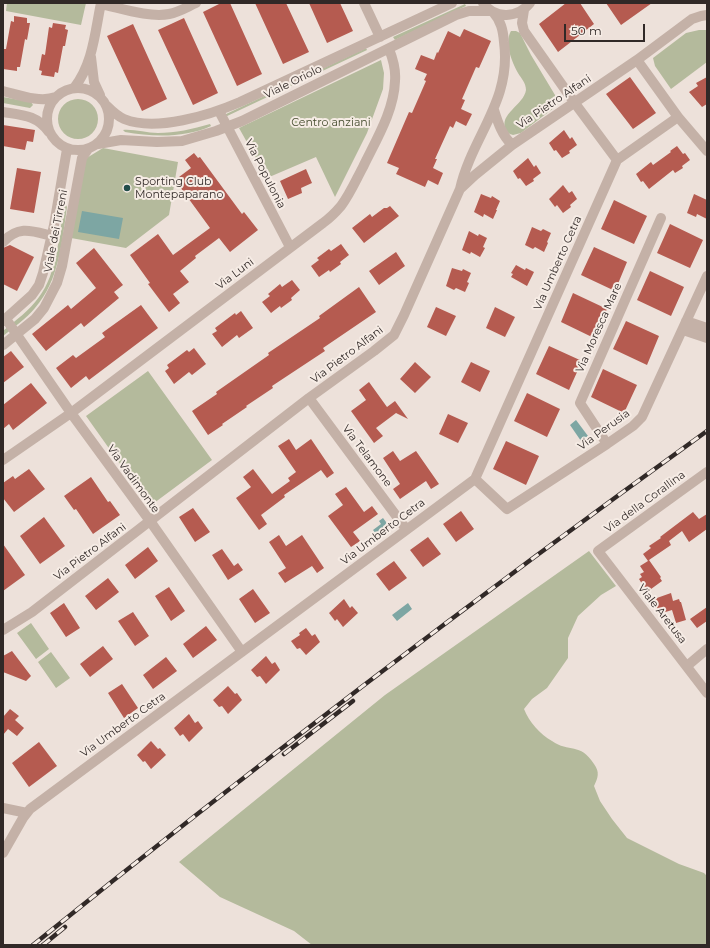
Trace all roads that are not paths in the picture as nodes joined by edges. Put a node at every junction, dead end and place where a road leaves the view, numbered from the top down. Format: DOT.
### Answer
graph roads {
  1 [pos="196,3"];
  2 [pos="364,3"];
  3 [pos="452,3"];
  4 [pos="483,3"];
  5 [pos="101,4"];
  6 [pos="527,6"];
  7 [pos="492,11"];
  8 [pos="707,16"];
  9 [pos="380,37"];
  10 [pos="389,49"];
  11 [pos="91,53"];
  12 [pos="636,60"];
  13 [pos="74,88"];
  14 [pos="3,91"];
  15 [pos="56,97"];
  16 [pos="104,102"];
  17 [pos="574,102"];
  18 [pos="494,110"];
  19 [pos="219,111"];
  20 [pos="3,112"];
  21 [pos="678,117"];
  22 [pos="228,127"];
  23 [pos="51,135"];
  24 [pos="98,144"];
  25 [pos="512,145"];
  26 [pos="67,149"];
  27 [pos="88,149"];
  28 [pos="707,151"];
  29 [pos="617,160"];
  30 [pos="460,190"];
  31 [pos="661,218"];
  32 [pos="52,236"];
  33 [pos="3,242"];
  34 [pos="290,248"];
  35 [pos="707,276"];
  36 [pos="4,320"];
  37 [pos="684,325"];
  38 [pos="707,328"];
  39 [pos="17,334"];
  40 [pos="707,338"];
  41 [pos="3,345"];
  42 [pos="309,398"];
  43 [pos="71,413"];
  44 [pos="607,444"];
  45 [pos="3,460"];
  46 [pos="707,472"];
  47 [pos="475,479"];
  48 [pos="150,521"];
  49 [pos="406,529"];
  50 [pos="598,551"];
  51 [pos="3,630"];
  52 [pos="707,649"];
  53 [pos="242,652"];
  54 [pos="687,666"];
  55 [pos="707,692"];
  56 [pos="3,808"];
  57 [pos="27,813"];
  58 [pos="3,853"];
  1 -- 5 [label="street"];
  2 -- 9 [label="street"];
  3 -- 9 [label="street, Viale Oriolo"];
  4 -- 7 [label="street"];
  5 -- 11 [label="street"];
  6 -- 7 [label="street, Viale Oriolo"];
  6 -- 17 [label="street"];
  7 -- 10 [label="street, Viale Oriolo"];
  7 -- 18 [label="street"];
  8 -- 12 [label="street, Via Pietro Alfani"];
  9 -- 19 [label="street, Viale Oriolo"];
  10 -- 22 [label="street, Viale Oriolo"];
  10 -- 34 [label="street, Via Luni"];
  11 -- 13 [label="street"];
  11 -- 16 [label="street"];
  12 -- 17 [label="street, Via Pietro Alfani"];
  12 -- 21 [label="street"];
  13 -- 15 [label="street"];
  13 -- 16 [label="street"];
  14 -- 15 [label="street"];
  15 -- 23 [label="street"];
  16 -- 19 [label="street, Viale Oriolo"];
  16 -- 24 [label="street"];
  17 -- 25 [label="street, Via Pietro Alfani"];
  17 -- 29 [label="street"];
  18 -- 25 [label="street"];
  18 -- 30 [label="street"];
  19 -- 22 [label="street, Via Populonia"];
  20 -- 23 [label="street"];
  21 -- 28 [label="street"];
  21 -- 29 [label="street"];
  22 -- 24 [label="street, Viale Oriolo"];
  22 -- 34 [label="street, Via Populonia"];
  23 -- 26 [label="street"];
  24 -- 27 [label="street"];
  25 -- 30 [label="street, Via Pietro Alfani"];
  26 -- 27 [label="street"];
  26 -- 32 [label="street, Viale dei Tirreni"];
  27 -- 39 [label="street, Viale dei Tirreni"];
  29 -- 47 [label="street, Via Umberto Cetra"];
  30 -- 42 [label="street, Via Pietro Alfani"];
  31 -- 44 [label="street, Via Moresca Mare"];
  32 -- 33 [label="street"];
  32 -- 36 [label="street, Viale dei Tirreni"];
  34 -- 43 [label="street, Via Luni"];
  35 -- 37 [label="street, Via Perusia"];
  36 -- 39 [label="street, Via Vadimonte"];
  37 -- 38 [label="street"];
  37 -- 40 [label="street"];
  37 -- 44 [label="street, Via Perusia"];
  39 -- 41 [label="street, Viale dei Tirreni"];
  39 -- 43 [label="street, Via Vadimonte"];
  42 -- 48 [label="street, Via Pietro Alfani"];
  42 -- 49 [label="street, Via Telamone"];
  43 -- 45 [label="street, Via Luni"];
  43 -- 48 [label="street, Via Vadimonte"];
  44 -- 47 [label="street, Via Perusia"];
  46 -- 50 [label="street, Via della Corallina"];
  47 -- 49 [label="street, Via Umberto Cetra"];
  48 -- 51 [label="street, Via Pietro Alfani"];
  48 -- 53 [label="street, Via Vadimonte"];
  49 -- 53 [label="street, Via Umberto Cetra"];
  50 -- 54 [label="street, Viale Aretusa"];
  52 -- 54 [label="street"];
  53 -- 57 [label="street, Via Umberto Cetra"];
  54 -- 55 [label="street, Viale Aretusa"];
  56 -- 57 [label="street"];
  57 -- 58 [label="street"];
}
